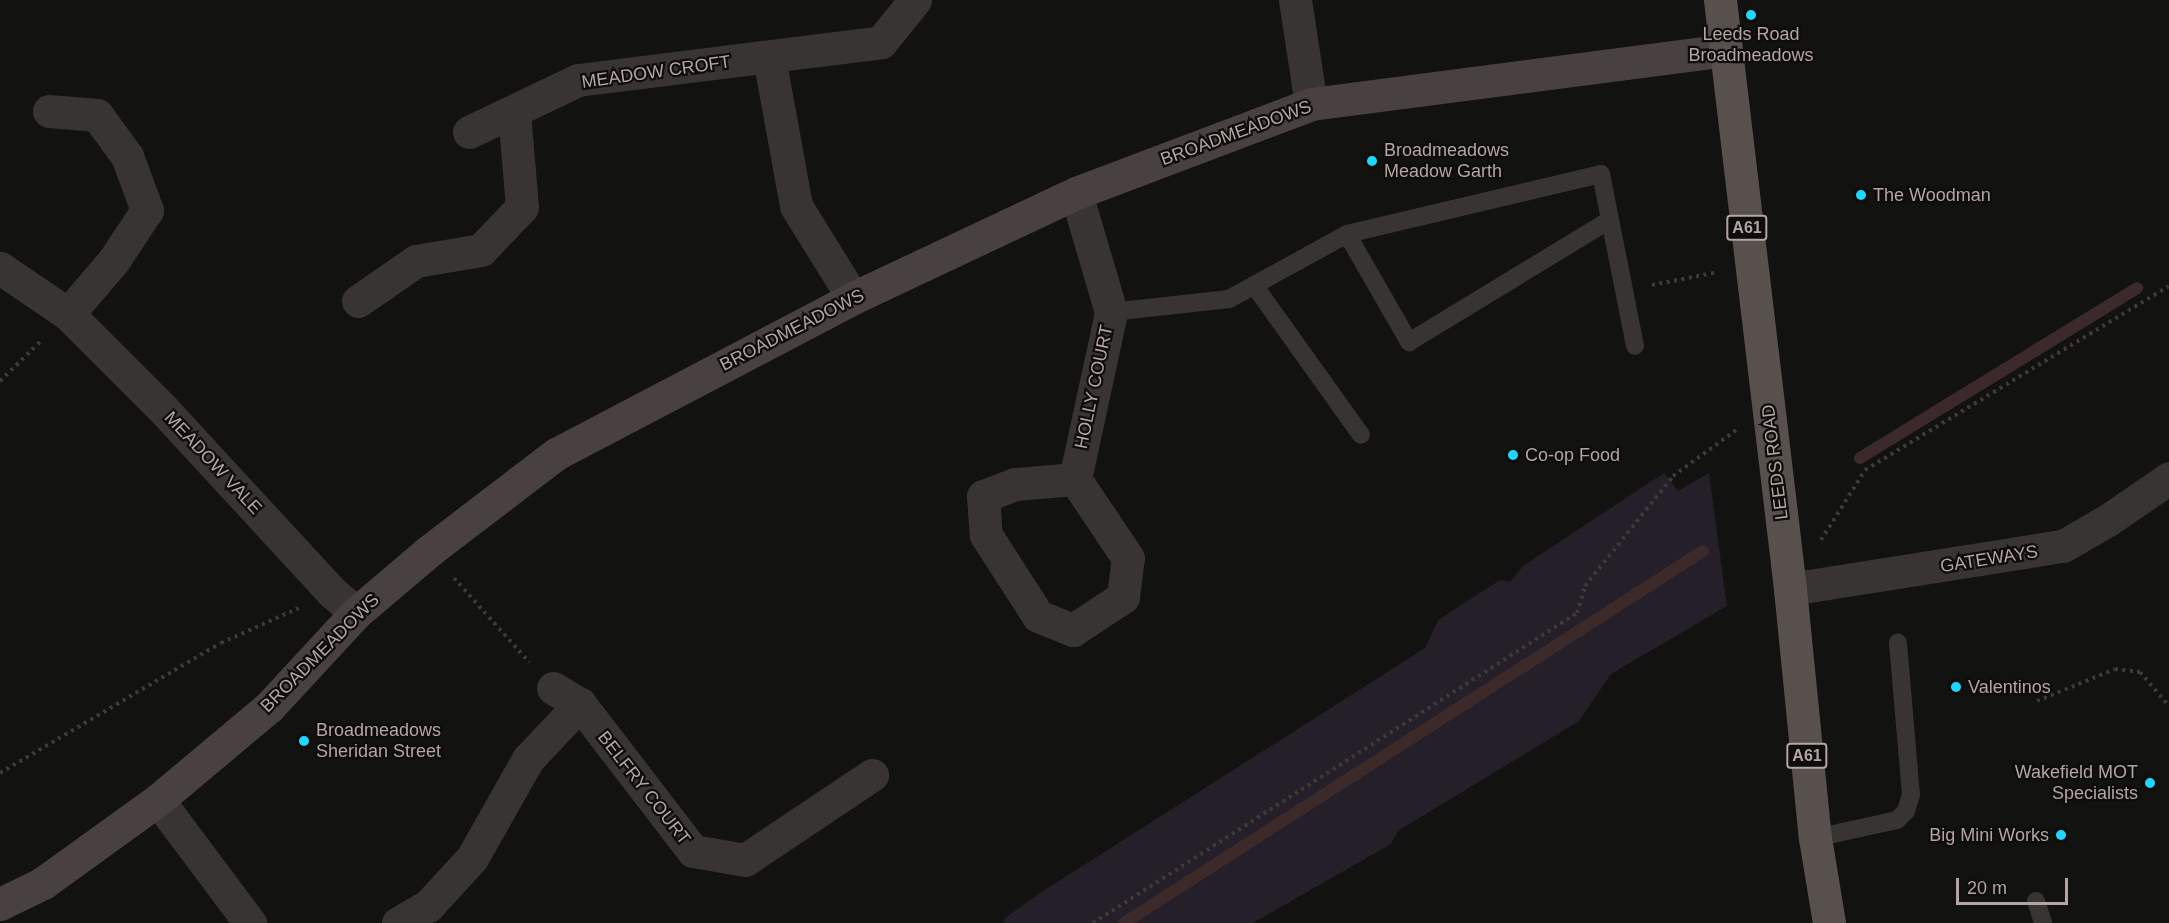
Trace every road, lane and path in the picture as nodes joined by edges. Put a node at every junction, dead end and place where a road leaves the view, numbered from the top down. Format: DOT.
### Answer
graph roads {
  1 [pos="915,0"];
  2 [pos="1295,0"];
  3 [pos="1720,0"];
  4 [pos="1726,50"];
  5 [pos="768,57"];
  6 [pos="1311,104"];
  7 [pos="49,111"];
  8 [pos="514,112"];
  9 [pos="469,132"];
  10 [pos="1076,193"];
  11 [pos="1610,220"];
  12 [pos="1347,234"];
  13 [pos="1751,266"];
  14 [pos="0,268"];
  15 [pos="1254,285"];
  16 [pos="2169,286"];
  17 [pos="1623,290"];
  18 [pos="854,298"];
  19 [pos="358,301"];
  20 [pos="1111,312"];
  21 [pos="68,314"];
  22 [pos="1635,346"];
  23 [pos="0,381"];
  24 [pos="1768,406"];
  25 [pos="1361,435"];
  26 [pos="1075,478"];
  27 [pos="2169,478"];
  28 [pos="429,551"];
  29 [pos="1790,589"];
  30 [pos="344,603"];
  31 [pos="1898,643"];
  32 [pos="566,696"];
  33 [pos="2037,700"];
  34 [pos="2169,706"];
  35 [pos="0,773"];
  36 [pos="872,775"];
  37 [pos="158,800"];
  38 [pos="1815,838"];
  39 [pos="2036,901"];
  40 [pos="0,904"];
  41 [pos="250,923"];
  42 [pos="398,923"];
  43 [pos="1093,923"];
  44 [pos="1829,923"];
  45 [pos="2043,923"];
  1 -- 5 [label="street, MEADOW CROFT"];
  2 -- 6 [label="street"];
  3 -- 4 [label="main road, LEEDS ROAD / A61"];
  4 -- 6 [label="street, BROADMEADOWS"];
  4 -- 13 [label="main road, LEEDS ROAD / A61"];
  5 -- 8 [label="street, MEADOW CROFT"];
  5 -- 18 [label="street"];
  6 -- 10 [label="street, BROADMEADOWS"];
  7 -- 21 [label="street"];
  8 -- 9 [label="street, MEADOW CROFT"];
  8 -- 19 [label="street"];
  10 -- 18 [label="street, BROADMEADOWS"];
  10 -- 20 [label="street, HOLLY COURT"];
  11 -- 12 [label="lane"];
  11 -- 12 [label="lane"];
  11 -- 17 [label="lane"];
  12 -- 15 [label="lane"];
  13 -- 17 [label="path"];
  13 -- 24 [label="main road, LEEDS ROAD / A61"];
  14 -- 21 [label="street, MEADOW VALE"];
  15 -- 20 [label="lane"];
  15 -- 25 [label="lane"];
  16 -- 29 [label="path"];
  17 -- 22 [label="lane"];
  18 -- 28 [label="street, BROADMEADOWS"];
  20 -- 26 [label="street, HOLLY COURT"];
  21 -- 23 [label="path"];
  21 -- 30 [label="street, MEADOW VALE"];
  24 -- 29 [label="main road, LEEDS ROAD / A61"];
  24 -- 43 [label="path"];
  26 -- 26 [label="street"];
  27 -- 29 [label="street, GATEWAYS"];
  28 -- 30 [label="street, BROADMEADOWS"];
  28 -- 32 [label="path"];
  29 -- 38 [label="main road, LEEDS ROAD / A61"];
  30 -- 35 [label="path"];
  30 -- 37 [label="street, BROADMEADOWS"];
  31 -- 38 [label="lane"];
  32 -- 36 [label="street, BELFRY COURT"];
  32 -- 42 [label="street"];
  33 -- 34 [label="path"];
  37 -- 40 [label="street, BROADMEADOWS"];
  37 -- 41 [label="street"];
  38 -- 44 [label="main road, LEEDS ROAD / A61"];
  39 -- 45 [label="lane"];
}
